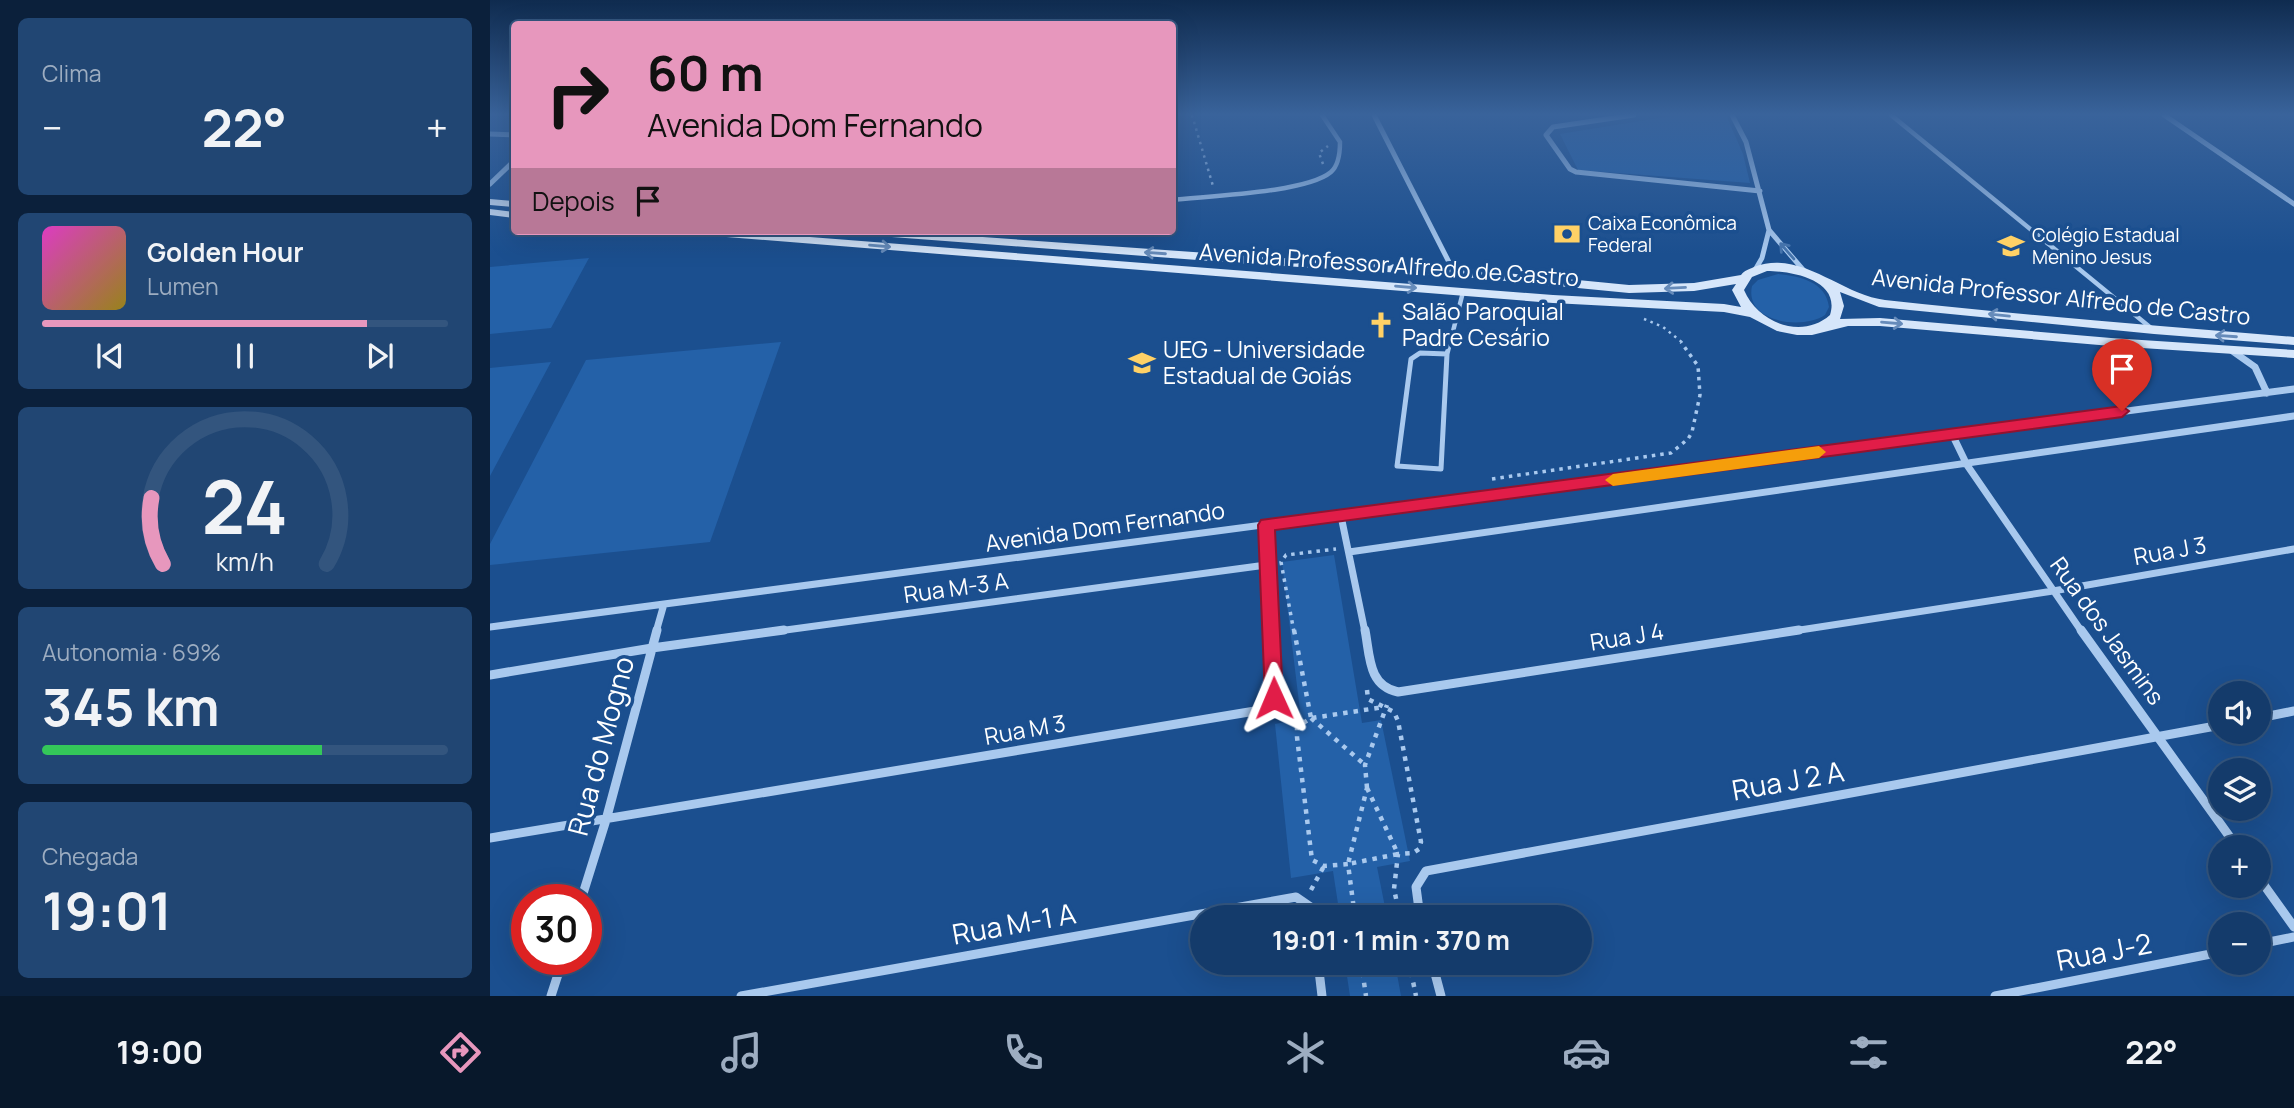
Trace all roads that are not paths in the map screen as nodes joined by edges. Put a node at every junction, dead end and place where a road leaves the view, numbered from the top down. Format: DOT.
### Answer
graph roads {
  1 [pos="1337,161"];
  2 [pos="1398,161"];
  3 [pos="1565,161"];
  4 [pos="1752,161"];
  5 [pos="1948,161"];
  6 [pos="2232,161"];
  7 [pos="511,163"];
  8 [pos="490,184"];
  9 [pos="1760,191"];
  10 [pos="1176,200"];
  11 [pos="490,202"];
  12 [pos="511,204"];
  13 [pos="2294,204"];
  14 [pos="490,212"];
  15 [pos="511,215"];
  16 [pos="1769,230"];
  17 [pos="741,235"];
  18 [pos="907,235"];
  19 [pos="1755,270"];
  20 [pos="1454,272"];
  21 [pos="1805,272"];
  22 [pos="1742,279"];
  23 [pos="1826,283"];
  24 [pos="1463,292"];
  25 [pos="1750,313"];
  26 [pos="1825,326"];
  27 [pos="2154,330"];
  28 [pos="2294,341"];
  29 [pos="2225,347"];
  30 [pos="1447,354"];
  31 [pos="2294,354"];
  32 [pos="2294,389"];
  33 [pos="2267,393"];
  34 [pos="2294,416"];
  35 [pos="1951,434"];
  36 [pos="1967,465"];
  37 [pos="1341,516"];
  38 [pos="1266,525"];
  39 [pos="2294,549"];
  40 [pos="1346,552"];
  41 [pos="1266,565"];
  42 [pos="2053,591"];
  43 [pos="664,604"];
  44 [pos="490,627"];
  45 [pos="652,648"];
  46 [pos="490,675"];
  47 [pos="2294,711"];
  48 [pos="2271,716"];
  49 [pos="2208,728"];
  50 [pos="2159,737"];
  51 [pos="606,820"];
  52 [pos="2228,835"];
  53 [pos="490,838"];
  54 [pos="586,884"];
  55 [pos="2271,895"];
  56 [pos="1265,905"];
  57 [pos="1308,905"];
  58 [pos="1417,905"];
  59 [pos="1190,918"];
  60 [pos="2294,927"];
  61 [pos="2294,937"];
  62 [pos="2271,942"];
  63 [pos="2208,955"];
  64 [pos="558,975"];
  65 [pos="1320,975"];
  66 [pos="1435,975"];
  67 [pos="551,996"];
  68 [pos="741,996"];
  69 [pos="1322,996"];
  70 [pos="1441,996"];
  71 [pos="1995,996"];
  1 -- 10 [label="lane"];
  2 -- 20 [label="street"];
  3 -- 9 [label="street"];
  4 -- 9 [label="street"];
  5 -- 27 [label="lane"];
  6 -- 13 [label="street"];
  7 -- 8 [label="street"];
  9 -- 16 [label="street"];
  11 -- 12 [label="main road"];
  14 -- 15 [label="main road"];
  16 -- 19 [label="street"];
  21 -- 16 [label="street, one-way"];
  17 -- 24 [label="main road, Avenida Professor Alfredo de Castro, one-way"];
  20 -- 18 [label="main road, Avenida Professor Alfredo de Castro, one-way"];
  19 -- 21 [label="main road"];
  19 -- 22 [label="main road"];
  22 -- 20 [label="main road, Avenida Professor Alfredo de Castro, one-way"];
  21 -- 23 [label="main road"];
  22 -- 25 [label="main road"];
  23 -- 26 [label="main road"];
  27 -- 23 [label="main road, Avenida Professor Alfredo de Castro, one-way"];
  24 -- 25 [label="main road, Avenida Professor Alfredo de Castro"];
  24 -- 30 [label="lane"];
  25 -- 26 [label="main road"];
  26 -- 29 [label="main road, Avenida Professor Alfredo de Castro, one-way"];
  28 -- 27 [label="main road, Avenida Professor Alfredo de Castro, one-way"];
  29 -- 31 [label="main road, Avenida Professor Alfredo de Castro"];
  29 -- 33 [label="street"];
  30 -- 30 [label="lane"];
  32 -- 33 [label="street, Avenida Dom Fernando"];
  33 -- 35 [label="street, Avenida Dom Fernando"];
  34 -- 36 [label="street"];
  35 -- 36 [label="street, Rua dos Jasmins"];
  35 -- 37 [label="street, Avenida Dom Fernando"];
  36 -- 40 [label="street"];
  36 -- 42 [label="street, Rua dos Jasmins"];
  37 -- 38 [label="street, Avenida Dom Fernando"];
  37 -- 40 [label="street, Rua J 4"];
  38 -- 41 [label="street"];
  38 -- 43 [label="street, Avenida Dom Fernando"];
  39 -- 42 [label="street, Rua J 3"];
  40 -- 42 [label="street, Rua J 4"];
  41 -- 45 [label="street, Rua M-3 A"];
  41 -- 51 [label="street, Rua M 3"];
  42 -- 50 [label="street, Rua dos Jasmins"];
  43 -- 44 [label="street, Avenida Dom Fernando"];
  43 -- 45 [label="street, Rua do Mogno"];
  45 -- 46 [label="street, Rua M-3 A"];
  45 -- 51 [label="street, Rua do Mogno"];
  47 -- 48 [label="street"];
  49 -- 50 [label="street, Rua J 2 A"];
  50 -- 52 [label="street, Rua dos Jasmins"];
  50 -- 58 [label="street, Rua J 2 A"];
  51 -- 53 [label="street, Rua M 3"];
  51 -- 54 [label="street, Rua do Mogno"];
  55 -- 60 [label="street"];
  56 -- 57 [label="street, Rua M-1 A"];
  59 -- 68 [label="street, Rua M-1 A"];
  61 -- 62 [label="street"];
  63 -- 71 [label="street, Rua J-2"];
  64 -- 67 [label="street"];
  65 -- 69 [label="street"];
  66 -- 70 [label="street"];
}
